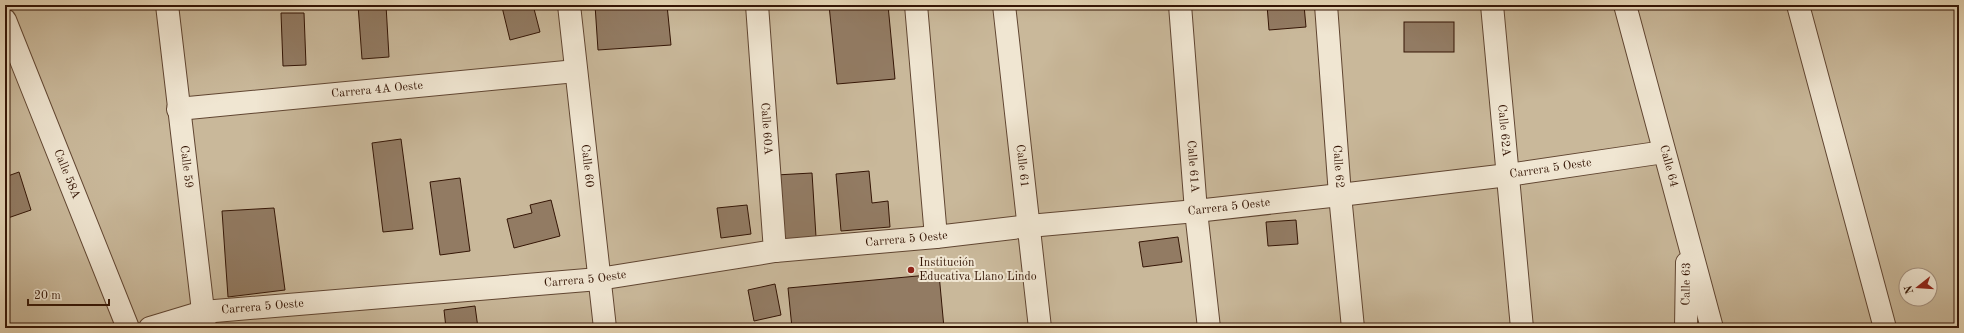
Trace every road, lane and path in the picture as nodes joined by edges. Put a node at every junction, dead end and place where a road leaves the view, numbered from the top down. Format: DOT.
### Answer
graph roads {
  1 [pos="167,5"];
  2 [pos="569,5"];
  3 [pos="757,5"];
  4 [pos="916,5"];
  5 [pos="1004,5"];
  6 [pos="1180,5"];
  7 [pos="1326,5"];
  8 [pos="1492,5"];
  9 [pos="1625,5"];
  10 [pos="1798,5"];
  11 [pos="5,20"];
  12 [pos="576,71"];
  13 [pos="178,109"];
  14 [pos="1664,152"];
  15 [pos="1508,175"];
  16 [pos="1340,195"];
  17 [pos="1196,211"];
  18 [pos="1029,226"];
  19 [pos="936,237"];
  20 [pos="1688,239"];
  21 [pos="775,251"];
  22 [pos="599,279"];
  23 [pos="204,320"];
  24 [pos="128,328"];
  25 [pos="150,328"];
  26 [pos="605,328"];
  27 [pos="1040,328"];
  28 [pos="1209,328"];
  29 [pos="1354,328"];
  30 [pos="1522,328"];
  31 [pos="1686,328"];
  32 [pos="1712,328"];
  33 [pos="1885,328"];
  1 -- 13 [label="street, Calle 59"];
  2 -- 12 [label="street, Calle 60"];
  3 -- 21 [label="street, Calle 60A"];
  4 -- 19 [label="street"];
  5 -- 18 [label="street, Calle 61"];
  6 -- 17 [label="street, Calle 61A"];
  7 -- 16 [label="street, Calle 62"];
  8 -- 15 [label="street, Calle 62A"];
  9 -- 14 [label="street, Calle 64"];
  10 -- 33 [label="street"];
  11 -- 24 [label="street, Calle 58A"];
  12 -- 13 [label="street, Carrera 4A Oeste"];
  12 -- 22 [label="street, Calle 60"];
  13 -- 23 [label="street, Calle 59"];
  14 -- 15 [label="street, Carrera 5 Oeste"];
  14 -- 20 [label="street, Calle 64"];
  15 -- 16 [label="street, Carrera 5 Oeste"];
  15 -- 30 [label="street, Calle 62A"];
  16 -- 17 [label="street, Carrera 5 Oeste"];
  16 -- 29 [label="street, Calle 62"];
  17 -- 18 [label="street, Carrera 5 Oeste"];
  17 -- 28 [label="street, Calle 61A"];
  18 -- 19 [label="street, Carrera 5 Oeste"];
  18 -- 27 [label="street, Calle 61"];
  19 -- 21 [label="street, Carrera 5 Oeste"];
  20 -- 31 [label="street, Calle 63"];
  20 -- 32 [label="street, Calle 64"];
  21 -- 22 [label="street, Carrera 5 Oeste"];
  22 -- 23 [label="street, Carrera 5 Oeste"];
  22 -- 26 [label="street, Calle 60"];
  23 -- 25 [label="street, Carrera 5 Oeste"];
}
